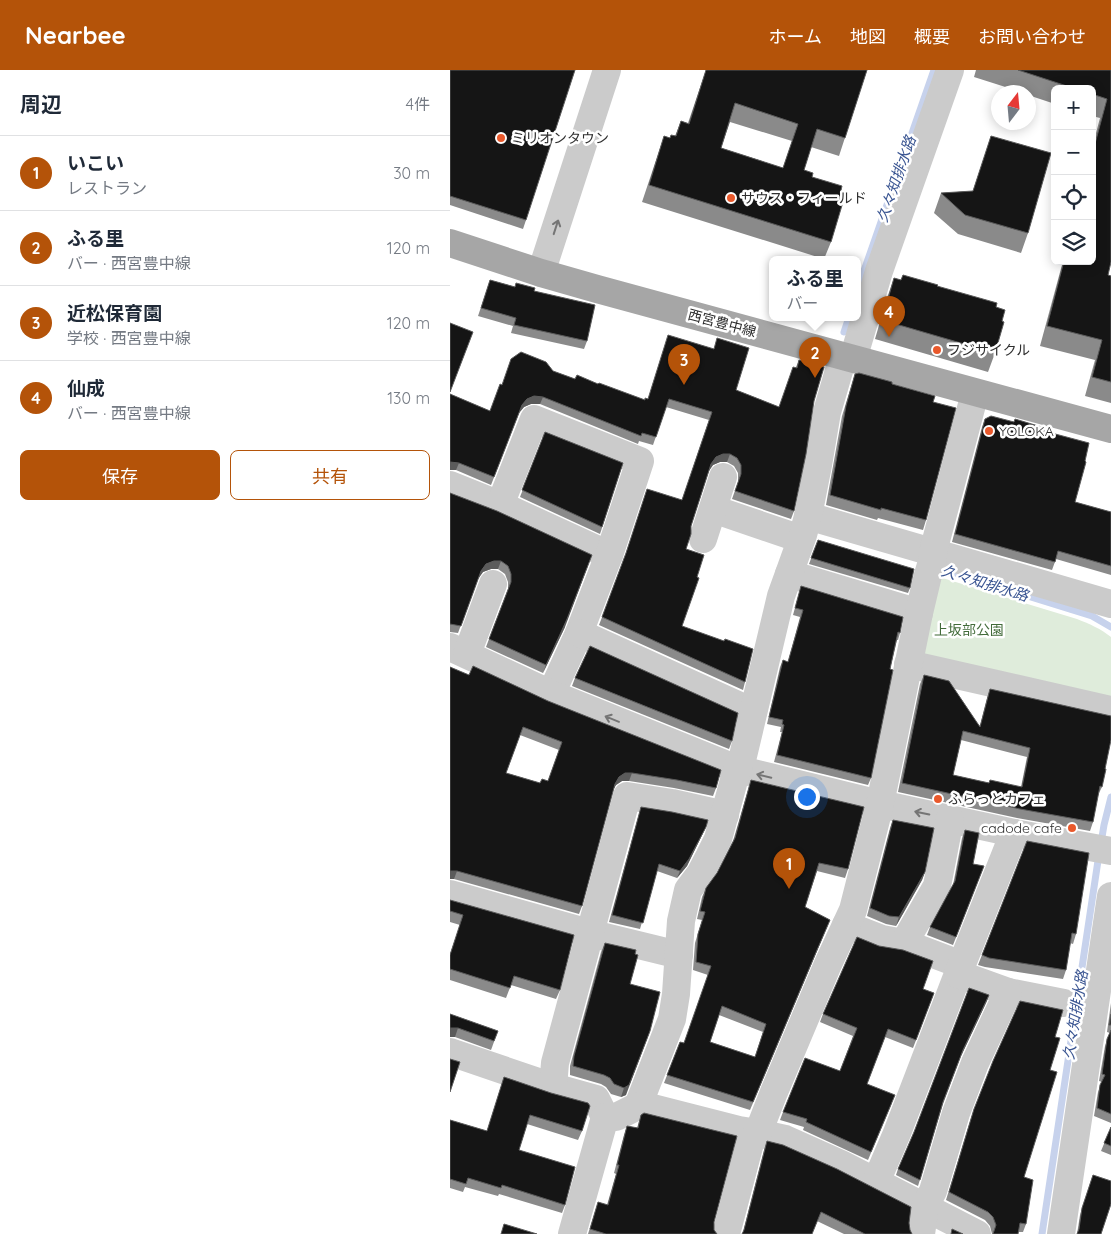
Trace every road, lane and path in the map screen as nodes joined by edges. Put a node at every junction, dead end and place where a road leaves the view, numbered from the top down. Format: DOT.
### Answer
graph roads {
  1 [pos="607,70"];
  2 [pos="950,70"];
  3 [pos="450,243"];
  4 [pos="541,273"];
  5 [pos="848,358"];
  6 [pos="975,393"];
  7 [pos="1111,429"];
  8 [pos="724,477"];
  9 [pos="450,484"];
  10 [pos="500,505"];
  11 [pos="713,509"];
  12 [pos="806,525"];
  13 [pos="703,538"];
  14 [pos="609,555"];
  15 [pos="931,562"];
  16 [pos="789,574"];
  17 [pos="493,584"];
  18 [pos="1111,604"];
  19 [pos="919,613"];
  20 [pos="579,633"];
  21 [pos="458,651"];
  22 [pos="908,664"];
  23 [pos="551,694"];
  24 [pos="1111,710"];
  25 [pos="753,712"];
  26 [pos="737,769"];
  27 [pos="880,804"];
  28 [pos="725,815"];
  29 [pos="950,819"];
  30 [pos="1014,833"];
  31 [pos="1104,849"];
  32 [pos="450,894"];
  33 [pos="1111,896"];
  34 [pos="846,925"];
  35 [pos="589,933"];
  36 [pos="904,943"];
  37 [pos="679,955"];
  38 [pos="960,969"];
  39 [pos="1008,992"];
  40 [pos="1064,1003"];
  41 [pos="1100,1045"];
  42 [pos="450,1052"];
  43 [pos="553,1087"];
  44 [pos="638,1106"];
  45 [pos="605,1117"];
  46 [pos="758,1133"];
  47 [pos="876,1182"];
  48 [pos="925,1206"];
  49 [pos="572,1234"];
  50 [pos="726,1234"];
  51 [pos="921,1234"];
  52 [pos="977,1234"];
  53 [pos="1061,1234"];
  4 -- 1 [label="street, one-way"];
  2 -- 5 [label="street"];
  3 -- 4 [label="main road, 西宮豊中線"];
  4 -- 5 [label="main road, 西宮豊中線"];
  5 -- 6 [label="main road, 西宮豊中線"];
  5 -- 12 [label="street"];
  6 -- 7 [label="main road, 西宮豊中線"];
  6 -- 15 [label="street"];
  8 -- 11 [label="street"];
  9 -- 10 [label="street"];
  10 -- 14 [label="street"];
  10 -- 14 [label="street"];
  11 -- 12 [label="street"];
  11 -- 13 [label="street"];
  12 -- 15 [label="street"];
  12 -- 16 [label="street"];
  14 -- 20 [label="street"];
  15 -- 18 [label="street"];
  15 -- 19 [label="street"];
  16 -- 19 [label="street"];
  16 -- 25 [label="street"];
  17 -- 21 [label="street"];
  19 -- 22 [label="street"];
  20 -- 23 [label="street"];
  20 -- 25 [label="street"];
  21 -- 23 [label="street"];
  22 -- 24 [label="street"];
  22 -- 27 [label="street"];
  26 -- 23 [label="street, one-way"];
  25 -- 26 [label="street"];
  27 -- 26 [label="street, one-way"];
  26 -- 28 [label="street"];
  29 -- 27 [label="street, one-way"];
  27 -- 34 [label="street"];
  28 -- 35 [label="street"];
  28 -- 37 [label="street"];
  29 -- 30 [label="street"];
  29 -- 36 [label="street"];
  30 -- 31 [label="street"];
  30 -- 38 [label="street"];
  32 -- 35 [label="street"];
  33 -- 41 [label="street"];
  34 -- 36 [label="street"];
  34 -- 46 [label="street"];
  35 -- 37 [label="street"];
  35 -- 43 [label="street"];
  36 -- 38 [label="street"];
  37 -- 44 [label="street"];
  38 -- 39 [label="street"];
  38 -- 47 [label="street"];
  39 -- 40 [label="street"];
  39 -- 48 [label="street"];
  41 -- 53 [label="street"];
  42 -- 43 [label="street"];
  43 -- 45 [label="street"];
  44 -- 45 [label="street"];
  44 -- 46 [label="street"];
  45 -- 49 [label="street"];
  46 -- 47 [label="street"];
  46 -- 50 [label="street"];
  47 -- 48 [label="street"];
  48 -- 51 [label="street"];
  48 -- 52 [label="street"];
}
